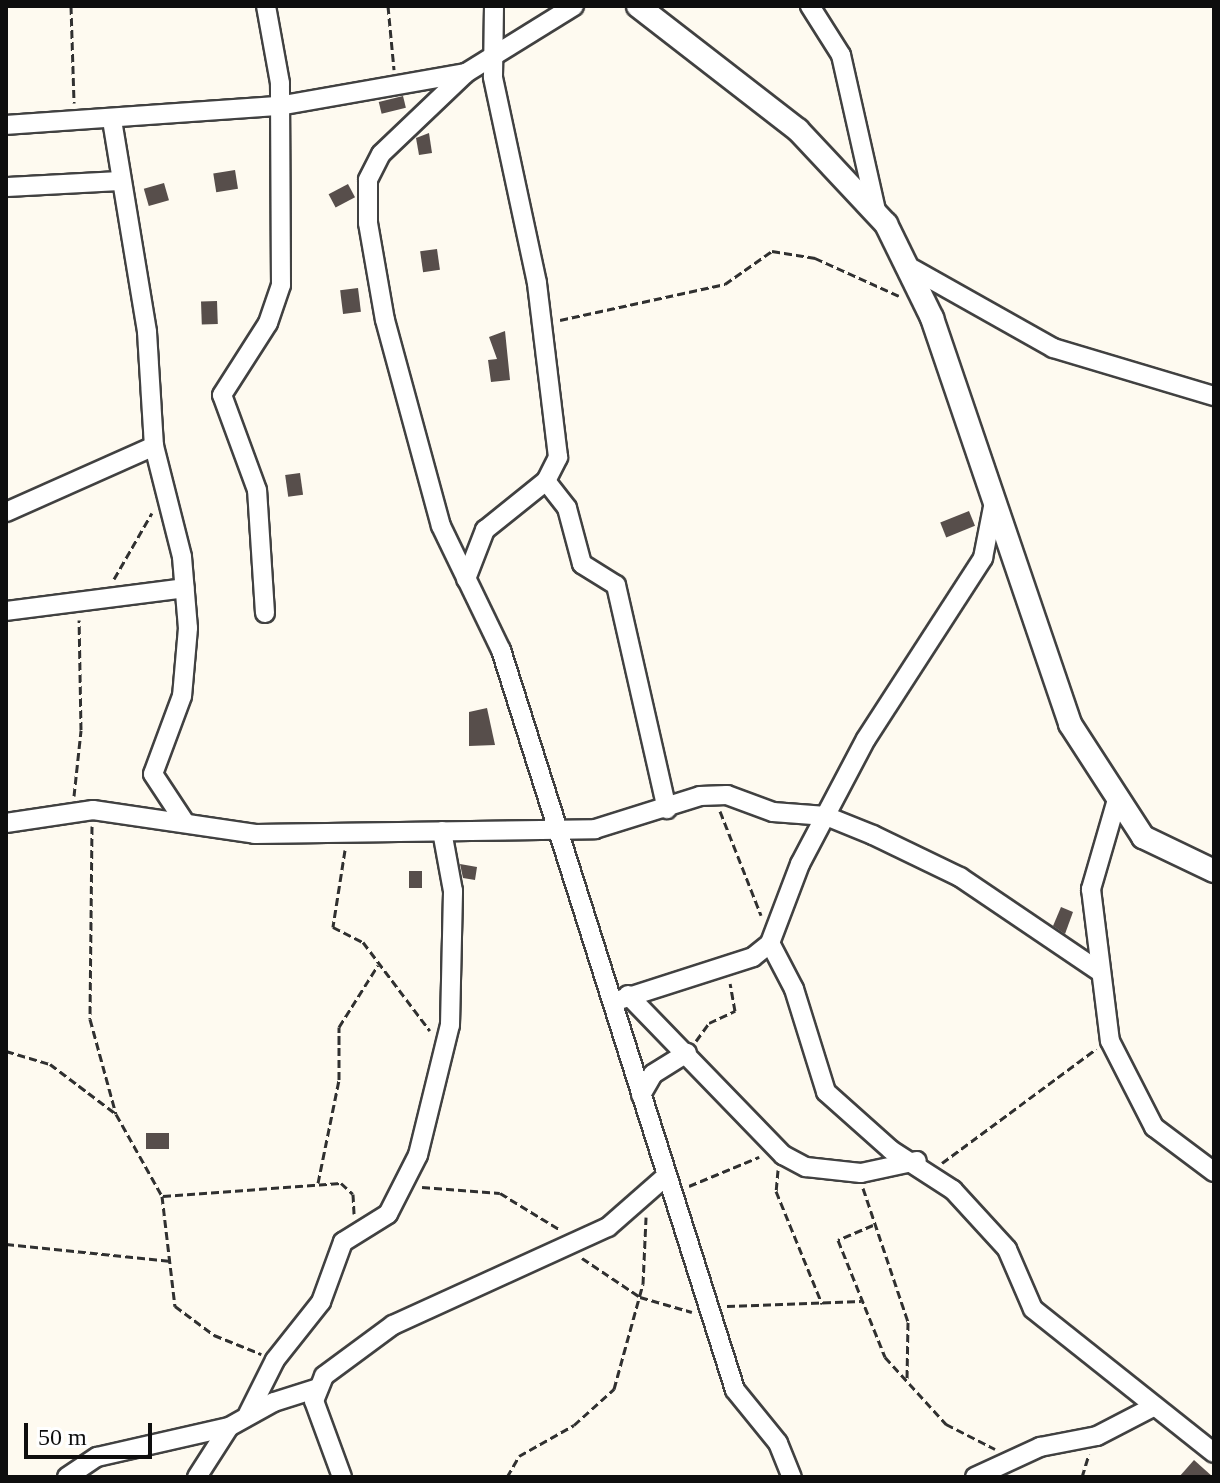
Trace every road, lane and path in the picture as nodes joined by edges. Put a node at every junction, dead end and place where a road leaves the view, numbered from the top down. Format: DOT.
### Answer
graph roads {
  1 [pos="71,6"];
  2 [pos="266,6"];
  3 [pos="388,6"];
  4 [pos="494,6"];
  5 [pos="574,6"];
  6 [pos="638,6"];
  7 [pos="810,6"];
  8 [pos="492,55"];
  9 [pos="466,73"];
  10 [pos="395,83"];
  11 [pos="278,106"];
  12 [pos="112,120"];
  13 [pos="75,123"];
  14 [pos="6,125"];
  15 [pos="120,181"];
  16 [pos="6,187"];
  17 [pos="876,210"];
  18 [pos="913,269"];
  19 [pos="932,318"];
  20 [pos="542,323"];
  21 [pos="1214,396"];
  22 [pos="154,446"];
  23 [pos="546,481"];
  24 [pos="167,494"];
  25 [pos="995,497"];
  26 [pos="6,512"];
  27 [pos="466,579"];
  28 [pos="185,588"];
  29 [pos="111,595"];
  30 [pos="78,601"];
  31 [pos="6,611"];
  32 [pos="265,613"];
  33 [pos="714,793"];
  34 [pos="1116,803"];
  35 [pos="667,809"];
  36 [pos="93,810"];
  37 [pos="72,812"];
  38 [pos="826,816"];
  39 [pos="184,821"];
  40 [pos="6,823"];
  41 [pos="552,825"];
  42 [pos="442,831"];
  43 [pos="348,833"];
  44 [pos="1214,871"];
  45 [pos="771,940"];
  46 [pos="378,965"];
  47 [pos="726,967"];
  48 [pos="1099,971"];
  49 [pos="620,999"];
  50 [pos="1110,1041"];
  51 [pos="6,1051"];
  52 [pos="685,1052"];
  53 [pos="445,1067"];
  54 [pos="641,1095"];
  55 [pos="116,1114"];
  56 [pos="778,1152"];
  57 [pos="924,1165"];
  58 [pos="1214,1172"];
  59 [pos="861,1173"];
  60 [pos="318,1183"];
  61 [pos="667,1185"];
  62 [pos="407,1188"];
  63 [pos="162,1196"];
  64 [pos="645,1201"];
  65 [pos="873,1225"];
  66 [pos="353,1234"];
  67 [pos="6,1244"];
  68 [pos="570,1244"];
  69 [pos="171,1261"];
  70 [pos="640,1297"];
  71 [pos="861,1301"];
  72 [pos="822,1304"];
  73 [pos="713,1312"];
  74 [pos="275,1360"];
  75 [pos="907,1382"];
  76 [pos="315,1389"];
  77 [pos="1153,1407"];
  78 [pos="248,1414"];
  79 [pos="229,1427"];
  80 [pos="1214,1453"];
  81 [pos="1013,1458"];
  82 [pos="67,1477"];
  83 [pos="197,1477"];
  84 [pos="342,1477"];
  85 [pos="507,1477"];
  86 [pos="792,1477"];
  87 [pos="975,1477"];
  1 -- 13 [label="path"];
  2 -- 11 [label="street"];
  3 -- 10 [label="path"];
  4 -- 8 [label="street"];
  5 -- 8 [label="street"];
  6 -- 17 [label="street"];
  7 -- 17 [label="street"];
  8 -- 9 [label="street"];
  8 -- 20 [label="street"];
  9 -- 10 [label="street"];
  9 -- 27 [label="street"];
  10 -- 11 [label="street"];
  11 -- 12 [label="street"];
  11 -- 32 [label="street"];
  12 -- 13 [label="street"];
  12 -- 15 [label="street"];
  13 -- 14 [label="street"];
  15 -- 16 [label="street"];
  15 -- 22 [label="street"];
  17 -- 18 [label="street"];
  18 -- 19 [label="street"];
  18 -- 21 [label="street"];
  19 -- 20 [label="path"];
  19 -- 25 [label="street"];
  20 -- 23 [label="street"];
  22 -- 24 [label="street"];
  22 -- 26 [label="street"];
  23 -- 27 [label="street"];
  23 -- 35 [label="street"];
  24 -- 28 [label="street"];
  24 -- 29 [label="path"];
  25 -- 34 [label="street"];
  25 -- 38 [label="street"];
  27 -- 41 [label="street"];
  28 -- 29 [label="street"];
  28 -- 39 [label="street"];
  29 -- 30 [label="street"];
  30 -- 31 [label="street"];
  30 -- 37 [label="path"];
  33 -- 35 [label="street"];
  33 -- 38 [label="street"];
  33 -- 45 [label="path"];
  34 -- 44 [label="street"];
  34 -- 48 [label="street"];
  35 -- 41 [label="street"];
  36 -- 37 [label="street"];
  36 -- 39 [label="street"];
  36 -- 55 [label="path"];
  37 -- 40 [label="street"];
  38 -- 45 [label="street"];
  38 -- 48 [label="street"];
  39 -- 43 [label="street"];
  41 -- 42 [label="street"];
  41 -- 49 [label="street"];
  42 -- 43 [label="street"];
  42 -- 53 [label="street"];
  43 -- 46 [label="path"];
  45 -- 47 [label="street"];
  45 -- 57 [label="street"];
  46 -- 53 [label="path"];
  46 -- 60 [label="path"];
  47 -- 49 [label="street"];
  47 -- 52 [label="path"];
  48 -- 50 [label="street"];
  49 -- 52 [label="street"];
  49 -- 54 [label="street"];
  50 -- 57 [label="path"];
  50 -- 58 [label="street"];
  51 -- 55 [label="path"];
  52 -- 54 [label="street"];
  52 -- 56 [label="street"];
  53 -- 62 [label="street"];
  54 -- 61 [label="street"];
  55 -- 63 [label="path"];
  56 -- 59 [label="street"];
  56 -- 61 [label="path"];
  56 -- 72 [label="path"];
  57 -- 59 [label="street"];
  57 -- 77 [label="street"];
  59 -- 65 [label="path"];
  60 -- 63 [label="path"];
  60 -- 66 [label="path"];
  61 -- 64 [label="street"];
  61 -- 73 [label="street"];
  62 -- 66 [label="street"];
  62 -- 68 [label="path"];
  63 -- 69 [label="path"];
  64 -- 68 [label="street"];
  64 -- 70 [label="path"];
  65 -- 71 [label="path"];
  65 -- 75 [label="path"];
  66 -- 74 [label="street"];
  67 -- 69 [label="path"];
  68 -- 70 [label="path"];
  68 -- 76 [label="street"];
  69 -- 74 [label="path"];
  70 -- 73 [label="path"];
  70 -- 85 [label="path"];
  71 -- 72 [label="path"];
  71 -- 75 [label="path"];
  72 -- 73 [label="path"];
  73 -- 86 [label="street"];
  74 -- 78 [label="street"];
  75 -- 81 [label="path"];
  76 -- 78 [label="street"];
  76 -- 84 [label="street"];
  77 -- 80 [label="street"];
  77 -- 81 [label="street"];
  78 -- 79 [label="street"];
  79 -- 82 [label="street"];
  79 -- 83 [label="street"];
  81 -- 87 [label="street"];
}
